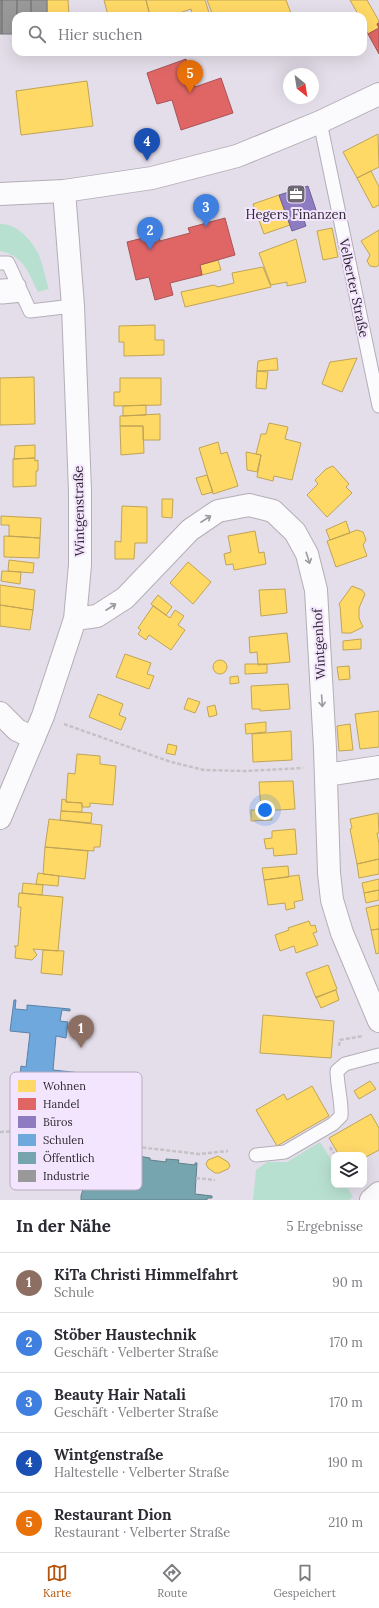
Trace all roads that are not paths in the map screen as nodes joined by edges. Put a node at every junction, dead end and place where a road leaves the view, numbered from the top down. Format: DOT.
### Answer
graph roads {
  1 [pos="379,94"];
  2 [pos="320,122"];
  3 [pos="64,191"];
  4 [pos="0,194"];
  5 [pos="9,282"];
  6 [pos="73,306"];
  7 [pos="379,406"];
  8 [pos="75,619"];
  9 [pos="0,713"];
  10 [pos="34,738"];
  11 [pos="379,767"];
  12 [pos="326,770"];
  13 [pos="0,818"];
  14 [pos="379,1021"];
  15 [pos="379,1055"];
  16 [pos="256,1155"];
  17 [pos="379,1193"];
  18 [pos="371,1200"];
  1 -- 2 [label="street"];
  2 -- 3 [label="street"];
  2 -- 7 [label="lane, Velberter Straße"];
  3 -- 4 [label="street"];
  3 -- 6 [label="street, Wintgenstraße"];
  5 -- 6 [label="lane"];
  6 -- 8 [label="street, Wintgenstraße"];
  8 -- 10 [label="street, Wintgenstraße"];
  8 -- 12 [label="street, Wintgenhof, one-way"];
  9 -- 10 [label="street"];
  10 -- 13 [label="street, Wintgenstraße"];
  11 -- 12 [label="street"];
  12 -- 14 [label="street, Wintgenhof"];
  15 -- 16 [label="lane"];
  17 -- 18 [label="street"];
}
